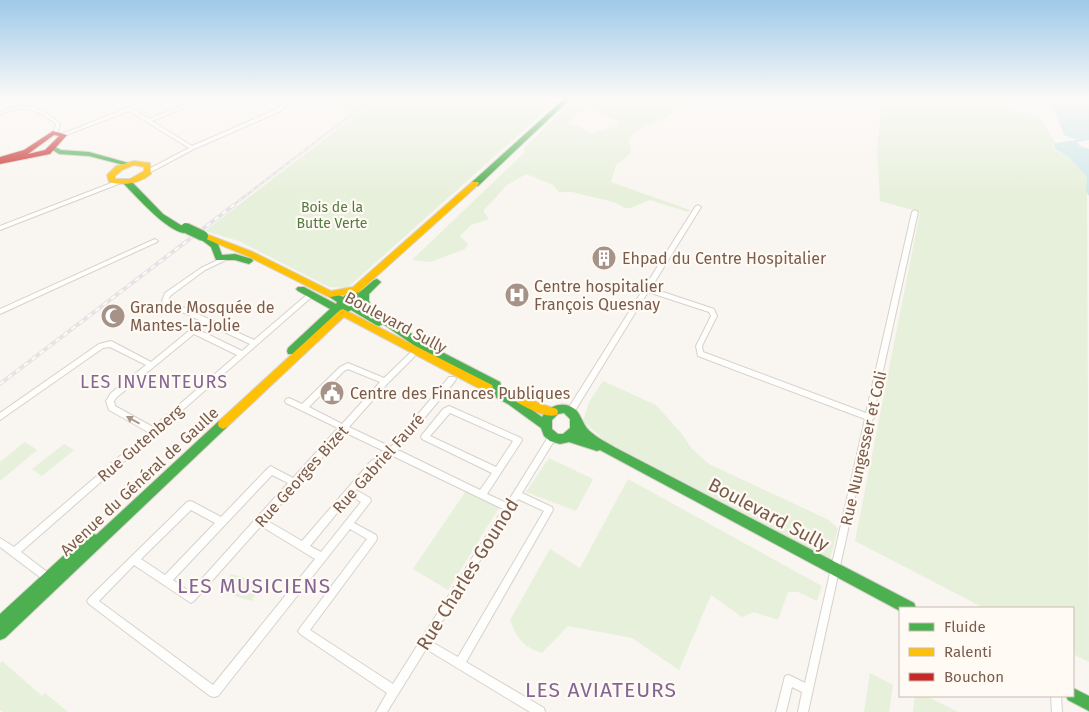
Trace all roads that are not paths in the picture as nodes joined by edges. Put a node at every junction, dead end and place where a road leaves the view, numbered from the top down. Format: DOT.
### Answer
graph roads {
  1 [pos="64,131"];
  2 [pos="166,131"];
  3 [pos="231,131"];
  4 [pos="532,131"];
  5 [pos="59,133"];
  6 [pos="54,148"];
  7 [pos="192,148"];
  8 [pos="36,153"];
  9 [pos="0,160"];
  10 [pos="128,164"];
  11 [pos="145,170"];
  12 [pos="118,179"];
  13 [pos="91,192"];
  14 [pos="698,207"];
  15 [pos="915,212"];
  16 [pos="0,228"];
  17 [pos="185,229"];
  18 [pos="156,241"];
  19 [pos="225,253"];
  20 [pos="647,288"];
  21 [pos="360,292"];
  22 [pos="312,294"];
  23 [pos="327,299"];
  24 [pos="343,307"];
  25 [pos="0,312"];
  26 [pos="207,320"];
  27 [pos="359,320"];
  28 [pos="323,326"];
  29 [pos="194,331"];
  30 [pos="254,343"];
  31 [pos="430,350"];
  32 [pos="242,354"];
  33 [pos="412,355"];
  34 [pos="152,365"];
  35 [pos="452,378"];
  36 [pos="385,382"];
  37 [pos="289,401"];
  38 [pos="302,408"];
  39 [pos="553,412"];
  40 [pos="570,412"];
  41 [pos="0,418"];
  42 [pos="870,418"];
  43 [pos="545,425"];
  44 [pos="578,426"];
  45 [pos="344,428"];
  46 [pos="153,431"];
  47 [pos="553,436"];
  48 [pos="567,438"];
  49 [pos="612,451"];
  50 [pos="392,452"];
  51 [pos="498,472"];
  52 [pos="295,483"];
  53 [pos="350,491"];
  54 [pos="517,494"];
  55 [pos="482,495"];
  56 [pos="508,508"];
  57 [pos="260,521"];
  58 [pos="222,522"];
  59 [pos="348,524"];
  60 [pos="0,542"];
  61 [pos="304,547"];
  62 [pos="14,553"];
  63 [pos="322,558"];
  64 [pos="134,560"];
  65 [pos="835,569"];
  66 [pos="48,578"];
  67 [pos="166,581"];
  68 [pos="907,607"];
  69 [pos="0,623"];
  70 [pos="0,633"];
  71 [pos="424,643"];
  72 [pos="460,663"];
  73 [pos="808,690"];
  74 [pos="394,691"];
  75 [pos="1074,696"];
  76 [pos="1056,697"];
  77 [pos="1089,704"];
  78 [pos="381,712"];
  79 [pos="540,712"];
  80 [pos="781,712"];
  81 [pos="803,712"];
  82 [pos="1057,712"];
  1 -- 5 [label="street"];
  2 -- 7 [label="street"];
  3 -- 7 [label="street"];
  4 -- 21 [label="main road, Avenue du Général de Gaulle"];
  5 -- 6 [label="main road"];
  5 -- 8 [label="main road"];
  6 -- 8 [label="main road"];
  6 -- 10 [label="main road"];
  7 -- 11 [label="street"];
  7 -- 11 [label="street"];
  8 -- 9 [label="main road"];
  8 -- 12 [label="main road"];
  10 -- 11 [label="main road"];
  10 -- 12 [label="main road"];
  11 -- 12 [label="main road"];
  11 -- 17 [label="main road"];
  12 -- 13 [label="street"];
  12 -- 13 [label="street"];
  12 -- 17 [label="main road"];
  13 -- 16 [label="street"];
  14 -- 20 [label="street"];
  15 -- 42 [label="street, Rue Nungesser et Coli"];
  17 -- 19 [label="main road, Boulevard Sully, bridge"];
  18 -- 25 [label="street"];
  19 -- 22 [label="main road, Boulevard Sully"];
  19 -- 23 [label="main road, Boulevard Sully"];
  19 -- 26 [label="street"];
  20 -- 40 [label="street"];
  20 -- 42 [label="street"];
  21 -- 23 [label="main road"];
  21 -- 24 [label="main road, Avenue du Général de Gaulle"];
  21 -- 31 [label="main road"];
  22 -- 23 [label="main road, Boulevard Sully"];
  22 -- 30 [label="street, Rue Gutenberg"];
  23 -- 24 [label="main road, Boulevard Sully"];
  23 -- 28 [label="main road"];
  24 -- 27 [label="main road, Boulevard Sully"];
  24 -- 28 [label="main road, Avenue du Général de Gaulle"];
  24 -- 31 [label="main road, Boulevard Sully"];
  26 -- 29 [label="street"];
  26 -- 30 [label="street"];
  27 -- 28 [label="main road"];
  27 -- 43 [label="main road, Boulevard Sully"];
  28 -- 66 [label="main road, Avenue du Général de Gaulle"];
  28 -- 70 [label="main road, Avenue du Général de Gaulle"];
  29 -- 32 [label="street"];
  29 -- 34 [label="street"];
  30 -- 32 [label="street, Rue Gutenberg"];
  31 -- 39 [label="main road, Boulevard Sully"];
  32 -- 46 [label="street, Rue Gutenberg"];
  33 -- 36 [label="street, Rue Georges Bizet"];
  34 -- 41 [label="street"];
  46 -- 34 [label="street, one-way"];
  35 -- 50 [label="street, Rue Gabriel Fauré"];
  36 -- 38 [label="street"];
  36 -- 45 [label="street, Rue Georges Bizet"];
  37 -- 38 [label="street"];
  38 -- 45 [label="street"];
  39 -- 40 [label="main road"];
  39 -- 43 [label="main road"];
  40 -- 44 [label="main road"];
  42 -- 65 [label="street, Rue Nungesser et Coli"];
  43 -- 47 [label="main road"];
  44 -- 48 [label="main road"];
  44 -- 49 [label="main road"];
  45 -- 50 [label="street"];
  45 -- 52 [label="street, Rue Georges Bizet"];
  46 -- 62 [label="street, Rue Gutenberg"];
  47 -- 48 [label="main road"];
  47 -- 54 [label="street, Rue Charles Gounod"];
  48 -- 49 [label="main road"];
  49 -- 65 [label="main road, Boulevard Sully"];
  50 -- 53 [label="street, Rue Gabriel Fauré"];
  50 -- 55 [label="street"];
  51 -- 51 [label="street"];
  51 -- 55 [label="street"];
  52 -- 57 [label="street, Rue Georges Bizet"];
  52 -- 58 [label="street"];
  53 -- 59 [label="street"];
  53 -- 61 [label="street, Rue Gabriel Fauré"];
  54 -- 56 [label="street, Rue Charles Gounod"];
  54 -- 72 [label="street"];
  55 -- 56 [label="street"];
  56 -- 71 [label="street, Rue Charles Gounod"];
  57 -- 61 [label="street"];
  57 -- 67 [label="street, Rue Georges Bizet"];
  58 -- 64 [label="street"];
  58 -- 67 [label="street"];
  59 -- 63 [label="street"];
  59 -- 74 [label="street"];
  60 -- 62 [label="street"];
  61 -- 63 [label="street"];
  62 -- 66 [label="street"];
  63 -- 64 [label="street"];
  64 -- 67 [label="street"];
  65 -- 68 [label="main road, Boulevard Sully"];
  65 -- 73 [label="street, Rue Nungesser et Coli"];
  66 -- 69 [label="main road, Avenue du Général de Gaulle"];
  71 -- 72 [label="street"];
  71 -- 74 [label="street, Rue Charles Gounod"];
  72 -- 79 [label="street"];
  73 -- 80 [label="street"];
  73 -- 81 [label="street, Rue Nungesser et Coli"];
  74 -- 78 [label="street, Rue Charles Gounod"];
  75 -- 77 [label="main road"];
  76 -- 82 [label="street"];
}
